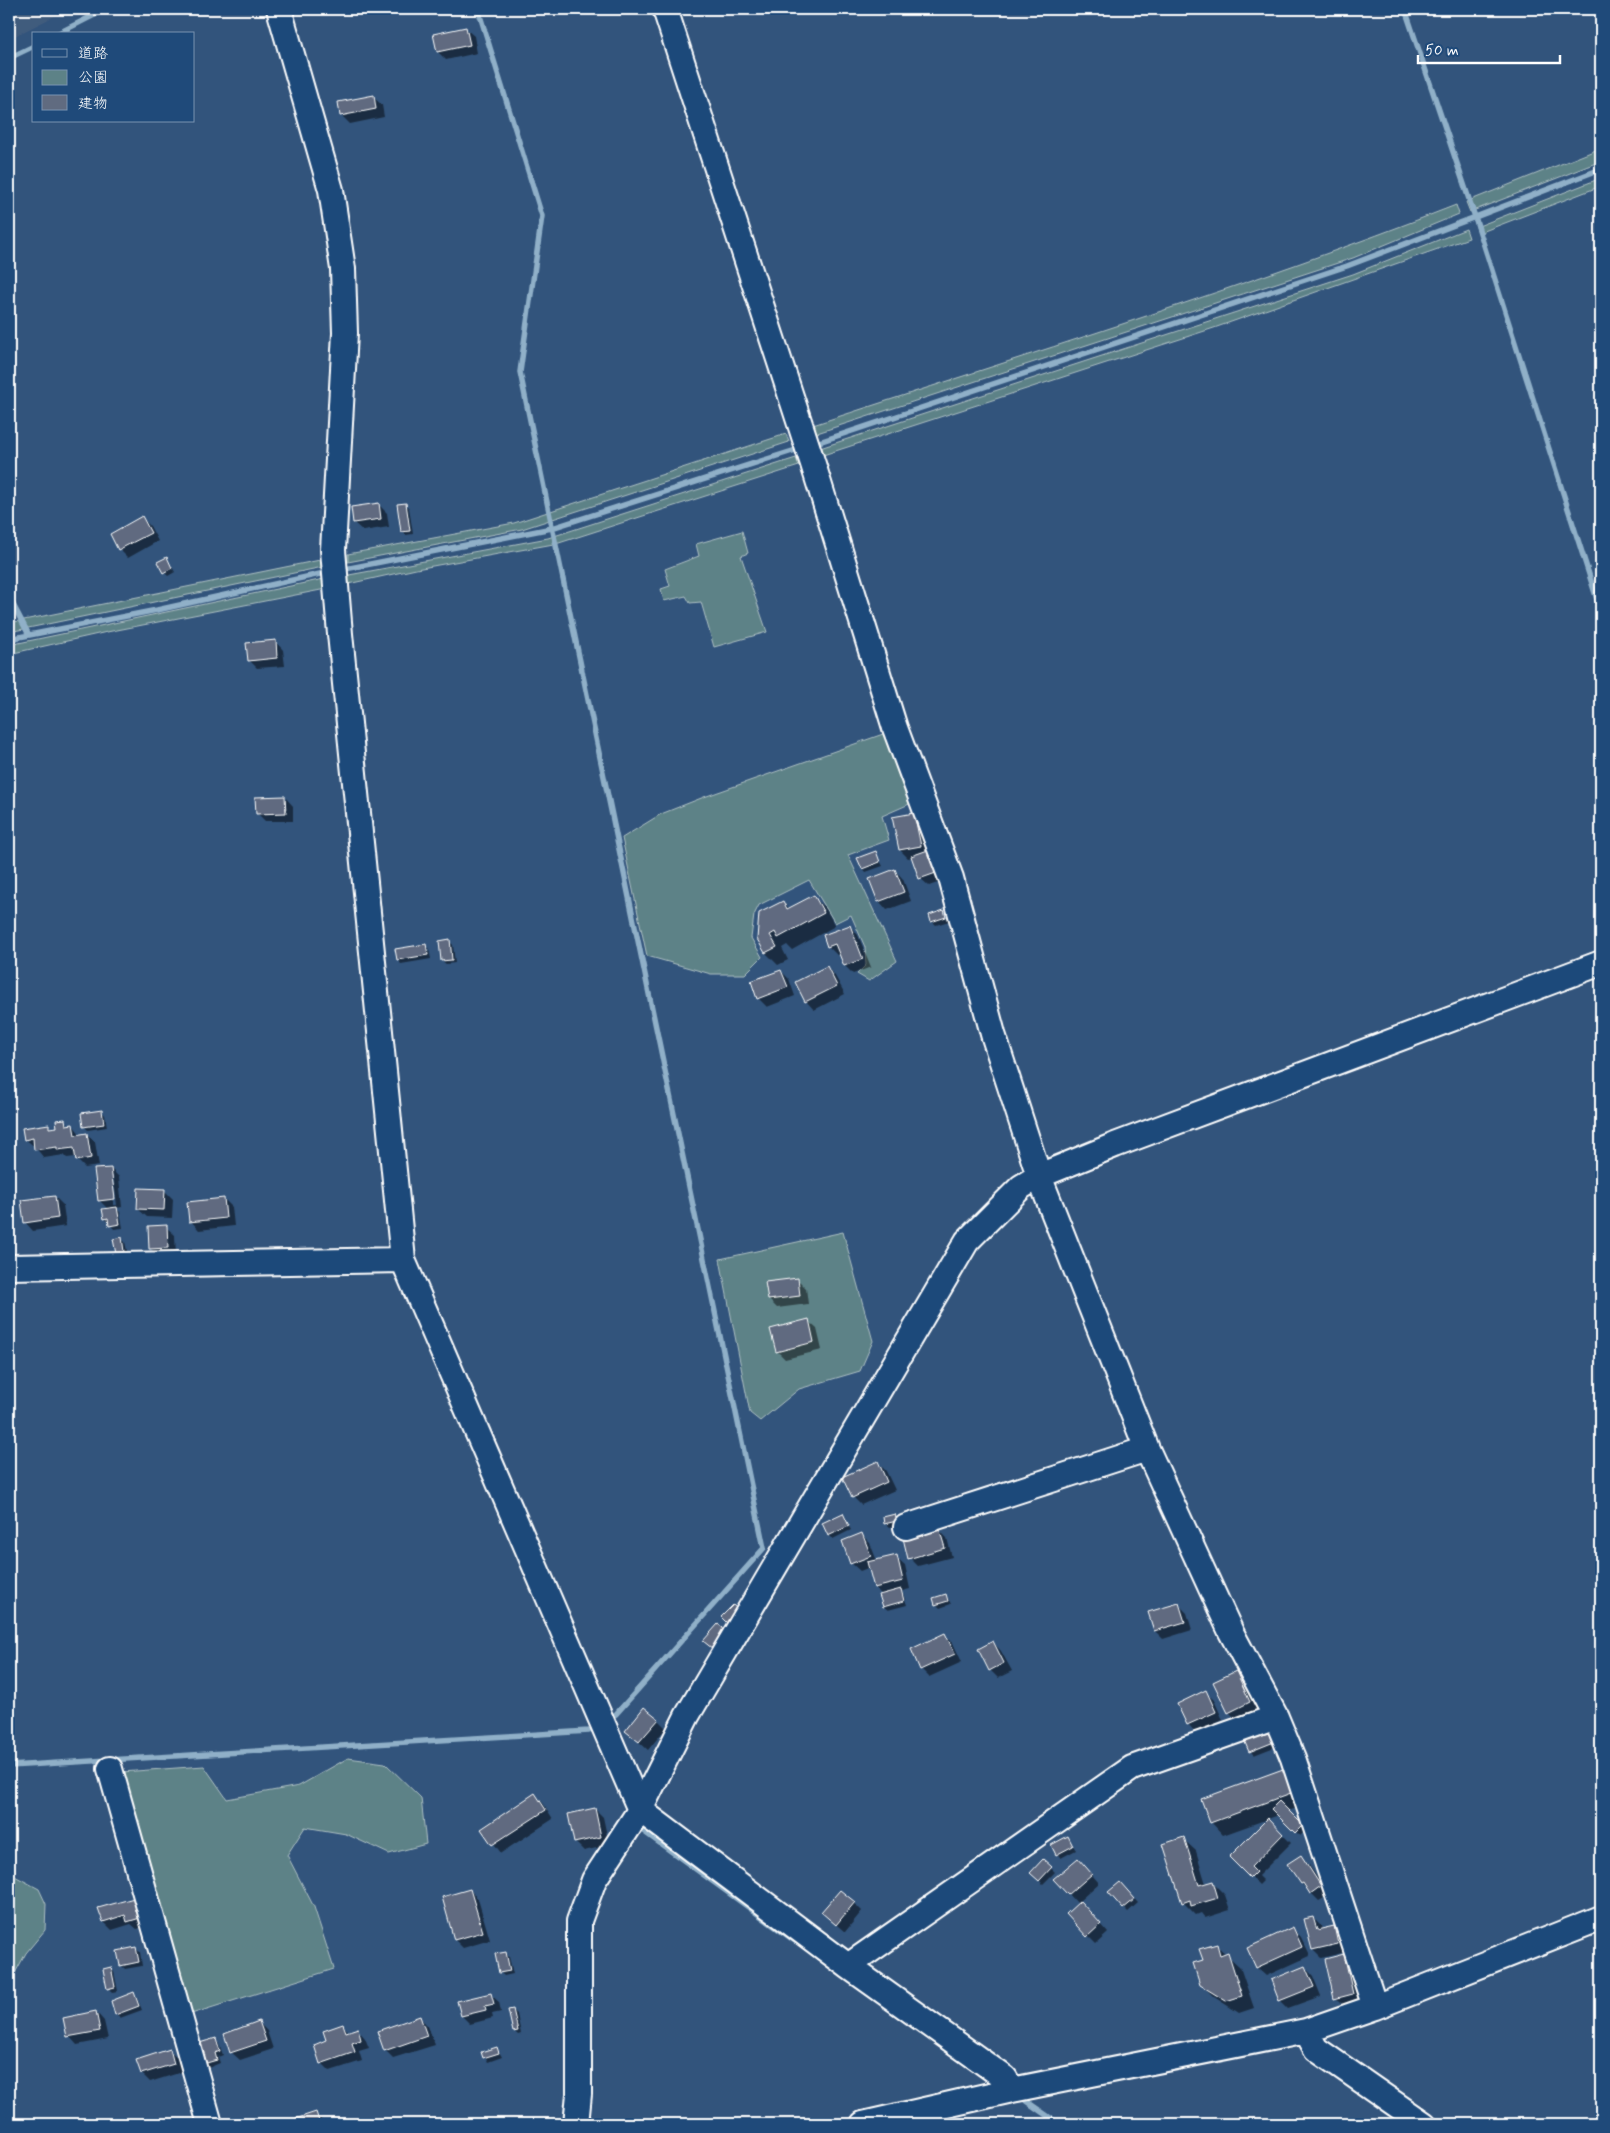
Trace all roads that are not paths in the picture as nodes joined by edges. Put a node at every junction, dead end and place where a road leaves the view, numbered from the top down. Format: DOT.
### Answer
graph roads {
  1 [pos="278,9"];
  2 [pos="665,9"];
  3 [pos="1601,963"];
  4 [pos="1039,1176"];
  5 [pos="402,1260"];
  6 [pos="9,1267"];
  7 [pos="1147,1449"];
  8 [pos="906,1527"];
  9 [pos="1276,1717"];
  10 [pos="110,1769"];
  11 [pos="640,1810"];
  12 [pos="1601,1918"];
  13 [pos="848,1966"];
  14 [pos="1375,2007"];
  15 [pos="1306,2032"];
  16 [pos="1012,2090"];
  17 [pos="210,2124"];
  18 [pos="576,2124"];
  19 [pos="863,2124"];
  20 [pos="1424,2124"];
  1 -- 5 [label="street"];
  2 -- 4 [label="street"];
  3 -- 4 [label="street"];
  4 -- 7 [label="street"];
  4 -- 11 [label="street"];
  5 -- 6 [label="street"];
  5 -- 11 [label="street"];
  7 -- 8 [label="street"];
  7 -- 9 [label="street"];
  9 -- 13 [label="street"];
  9 -- 14 [label="street"];
  10 -- 17 [label="street"];
  11 -- 13 [label="street"];
  11 -- 18 [label="street"];
  12 -- 14 [label="street"];
  13 -- 16 [label="street"];
  14 -- 15 [label="street"];
  15 -- 16 [label="street"];
  15 -- 20 [label="street"];
  16 -- 19 [label="street"];
}
